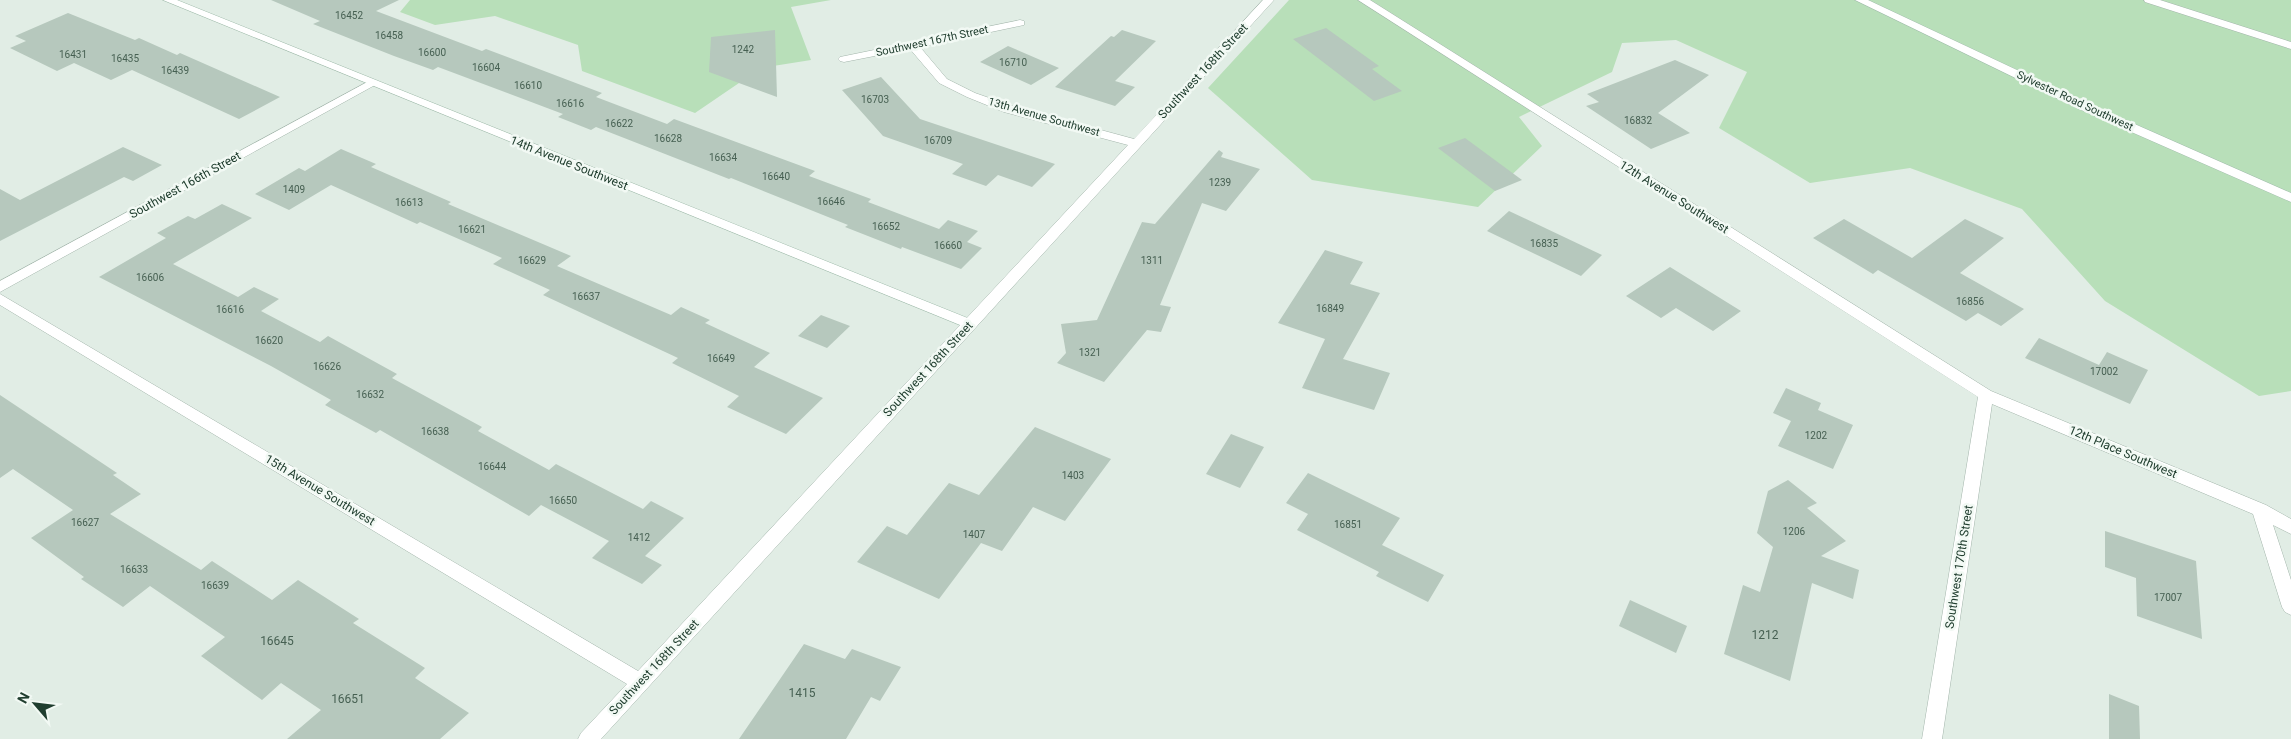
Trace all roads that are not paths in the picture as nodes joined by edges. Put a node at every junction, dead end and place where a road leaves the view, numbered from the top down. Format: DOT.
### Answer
graph roads {
  1 [pos="168,0"];
  2 [pos="1269,0"];
  3 [pos="1362,0"];
  4 [pos="1860,0"];
  5 [pos="2149,0"];
  6 [pos="1020,23"];
  7 [pos="912,44"];
  8 [pos="2291,46"];
  9 [pos="844,59"];
  10 [pos="371,83"];
  11 [pos="1136,143"];
  12 [pos="2291,198"];
  13 [pos="0,287"];
  14 [pos="0,299"];
  15 [pos="970,324"];
  16 [pos="1986,394"];
  17 [pos="2260,510"];
  18 [pos="2291,527"];
  19 [pos="2291,607"];
  20 [pos="640,682"];
  21 [pos="588,739"];
  22 [pos="1932,739"];
  1 -- 10 [label="street, 14th Avenue Southwest"];
  2 -- 11 [label="street, Southwest 168th Street"];
  3 -- 16 [label="street, 12th Avenue Southwest"];
  4 -- 12 [label="street, Sylvester Road Southwest"];
  5 -- 8 [label="street"];
  6 -- 7 [label="street, Southwest 167th Street"];
  7 -- 9 [label="street, Southwest 167th Street"];
  7 -- 11 [label="street, 13th Avenue Southwest"];
  10 -- 13 [label="street, Southwest 166th Street"];
  10 -- 15 [label="street, 14th Avenue Southwest"];
  11 -- 15 [label="street, Southwest 168th Street"];
  14 -- 20 [label="street, 15th Avenue Southwest"];
  15 -- 20 [label="street, Southwest 168th Street"];
  16 -- 17 [label="street, 12th Place Southwest"];
  16 -- 22 [label="street, Southwest 170th Street"];
  17 -- 18 [label="street"];
  17 -- 19 [label="street"];
  20 -- 21 [label="street, Southwest 168th Street"];
}
